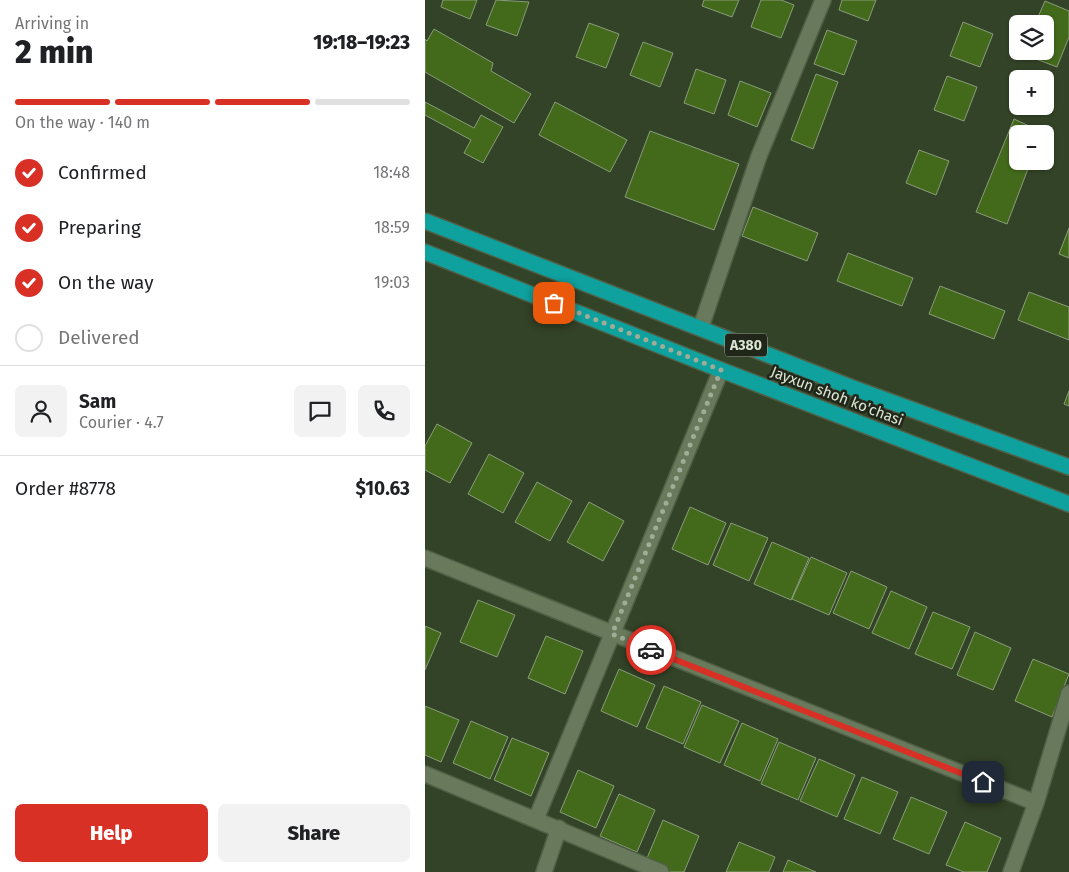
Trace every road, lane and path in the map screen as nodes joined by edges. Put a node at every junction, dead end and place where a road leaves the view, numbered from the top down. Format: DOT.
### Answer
graph roads {
  1 [pos="823,0"];
  2 [pos="425,221"];
  3 [pos="425,252"];
  4 [pos="701,327"];
  5 [pos="721,370"];
  6 [pos="1069,467"];
  7 [pos="1069,504"];
  8 [pos="425,558"];
  9 [pos="612,634"];
  10 [pos="1069,693"];
  11 [pos="425,774"];
  12 [pos="1036,803"];
  13 [pos="536,819"];
  14 [pos="559,828"];
  15 [pos="544,872"];
  16 [pos="661,872"];
  17 [pos="1011,872"];
  1 -- 4 [label="street"];
  2 -- 4 [label="highway, Jayxun shoh ko'chasi / A380"];
  3 -- 5 [label="highway, Jayxun shoh ko'chasi / A380"];
  4 -- 6 [label="highway, Jayxun shoh ko'chasi / A380"];
  5 -- 7 [label="highway, Jayxun shoh ko'chasi / A380"];
  5 -- 9 [label="street"];
  8 -- 9 [label="street"];
  9 -- 12 [label="street"];
  9 -- 13 [label="street"];
  10 -- 12 [label="street"];
  11 -- 13 [label="street"];
  12 -- 17 [label="street"];
  13 -- 14 [label="street"];
  14 -- 15 [label="street"];
  14 -- 16 [label="street"];
}
